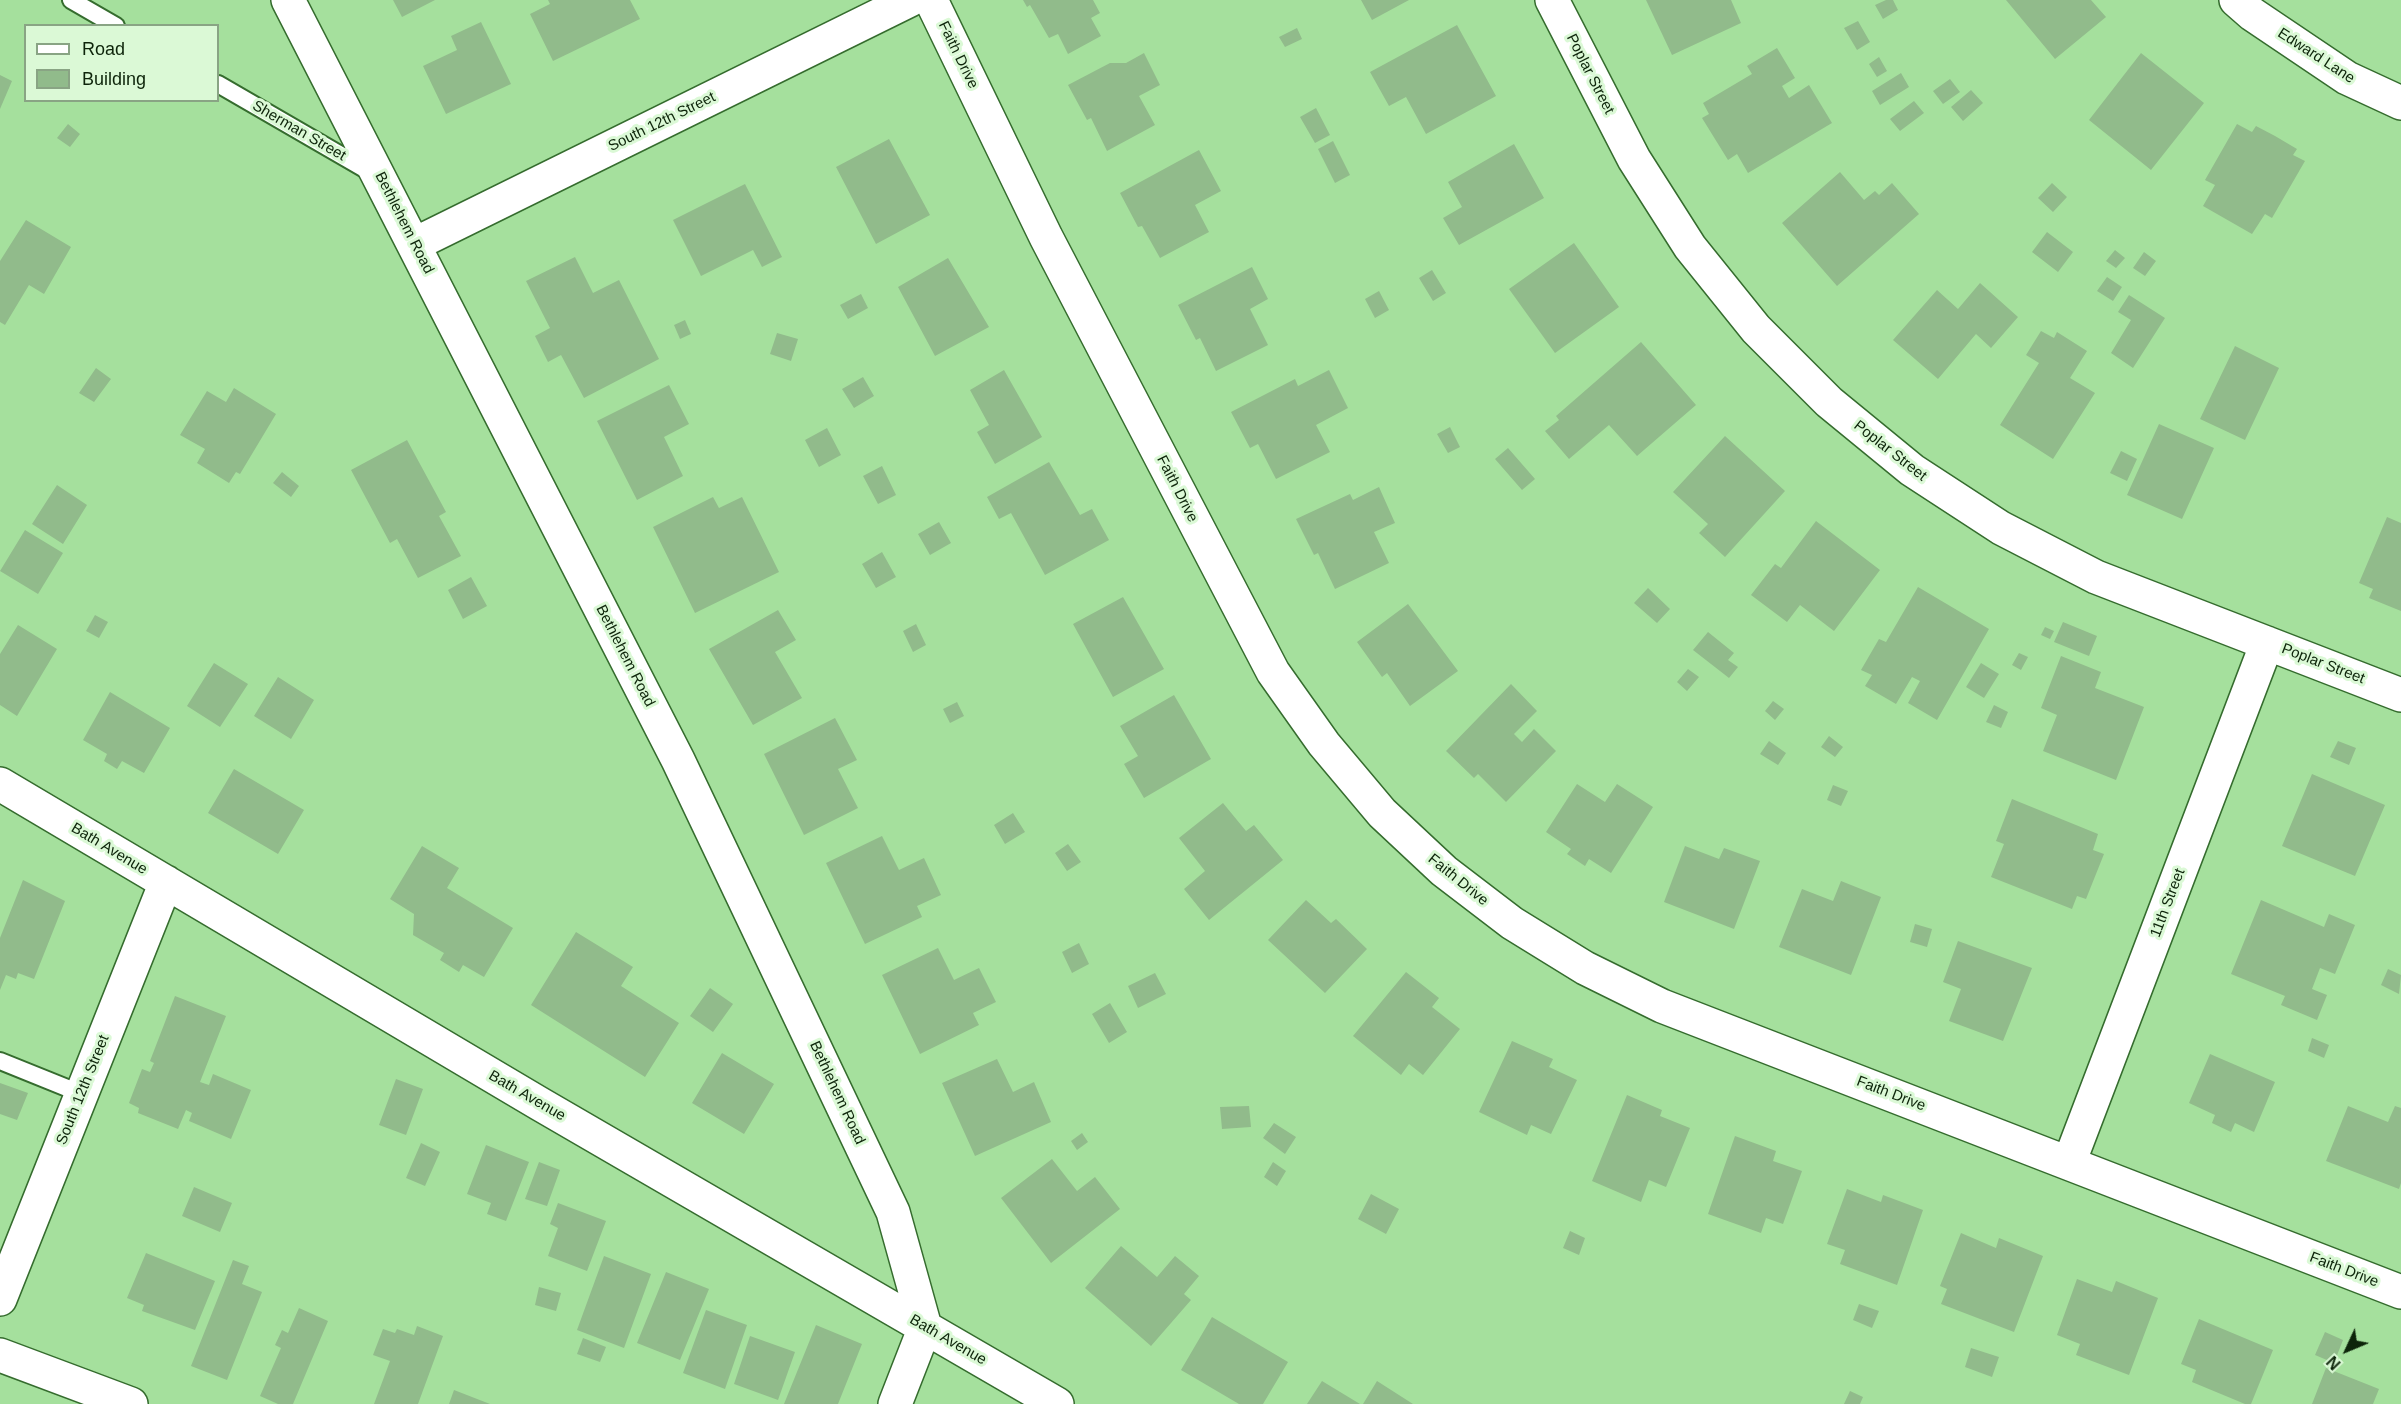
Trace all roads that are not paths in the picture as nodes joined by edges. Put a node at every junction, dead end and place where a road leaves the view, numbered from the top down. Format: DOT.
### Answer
graph roads {
  1 [pos="71,0"];
  2 [pos="288,0"];
  3 [pos="910,0"];
  4 [pos="931,0"];
  5 [pos="1552,0"];
  6 [pos="2236,0"];
  7 [pos="113,24"];
  8 [pos="219,85"];
  9 [pos="2401,103"];
  10 [pos="381,178"];
  11 [pos="415,244"];
  12 [pos="2267,643"];
  13 [pos="2401,694"];
  14 [pos="0,784"];
  15 [pos="166,882"];
  16 [pos="0,1061"];
  17 [pos="82,1094"];
  18 [pos="2069,1163"];
  19 [pos="2401,1292"];
  20 [pos="0,1299"];
  21 [pos="925,1327"];
  22 [pos="0,1355"];
  23 [pos="131,1404"];
  24 [pos="895,1404"];
  25 [pos="1057,1404"];
  1 -- 7 [label="lane"];
  2 -- 10 [label="street, Bethlehem Road"];
  3 -- 11 [label="street, South 12th Street"];
  4 -- 18 [label="street, Faith Drive"];
  5 -- 12 [label="street, Poplar Street"];
  6 -- 9 [label="street, Edward Lane"];
  8 -- 10 [label="lane, Sherman Street"];
  10 -- 11 [label="street, Bethlehem Road"];
  11 -- 21 [label="street, Bethlehem Road"];
  12 -- 13 [label="street, Poplar Street"];
  12 -- 18 [label="street, 11th Street"];
  14 -- 15 [label="street, Bath Avenue"];
  15 -- 17 [label="street, South 12th Street"];
  15 -- 21 [label="street, Bath Avenue"];
  16 -- 17 [label="lane"];
  17 -- 20 [label="street, South 12th Street"];
  18 -- 19 [label="street, Faith Drive"];
  21 -- 24 [label="street"];
  21 -- 25 [label="street, Bath Avenue"];
  22 -- 23 [label="street"];
}
